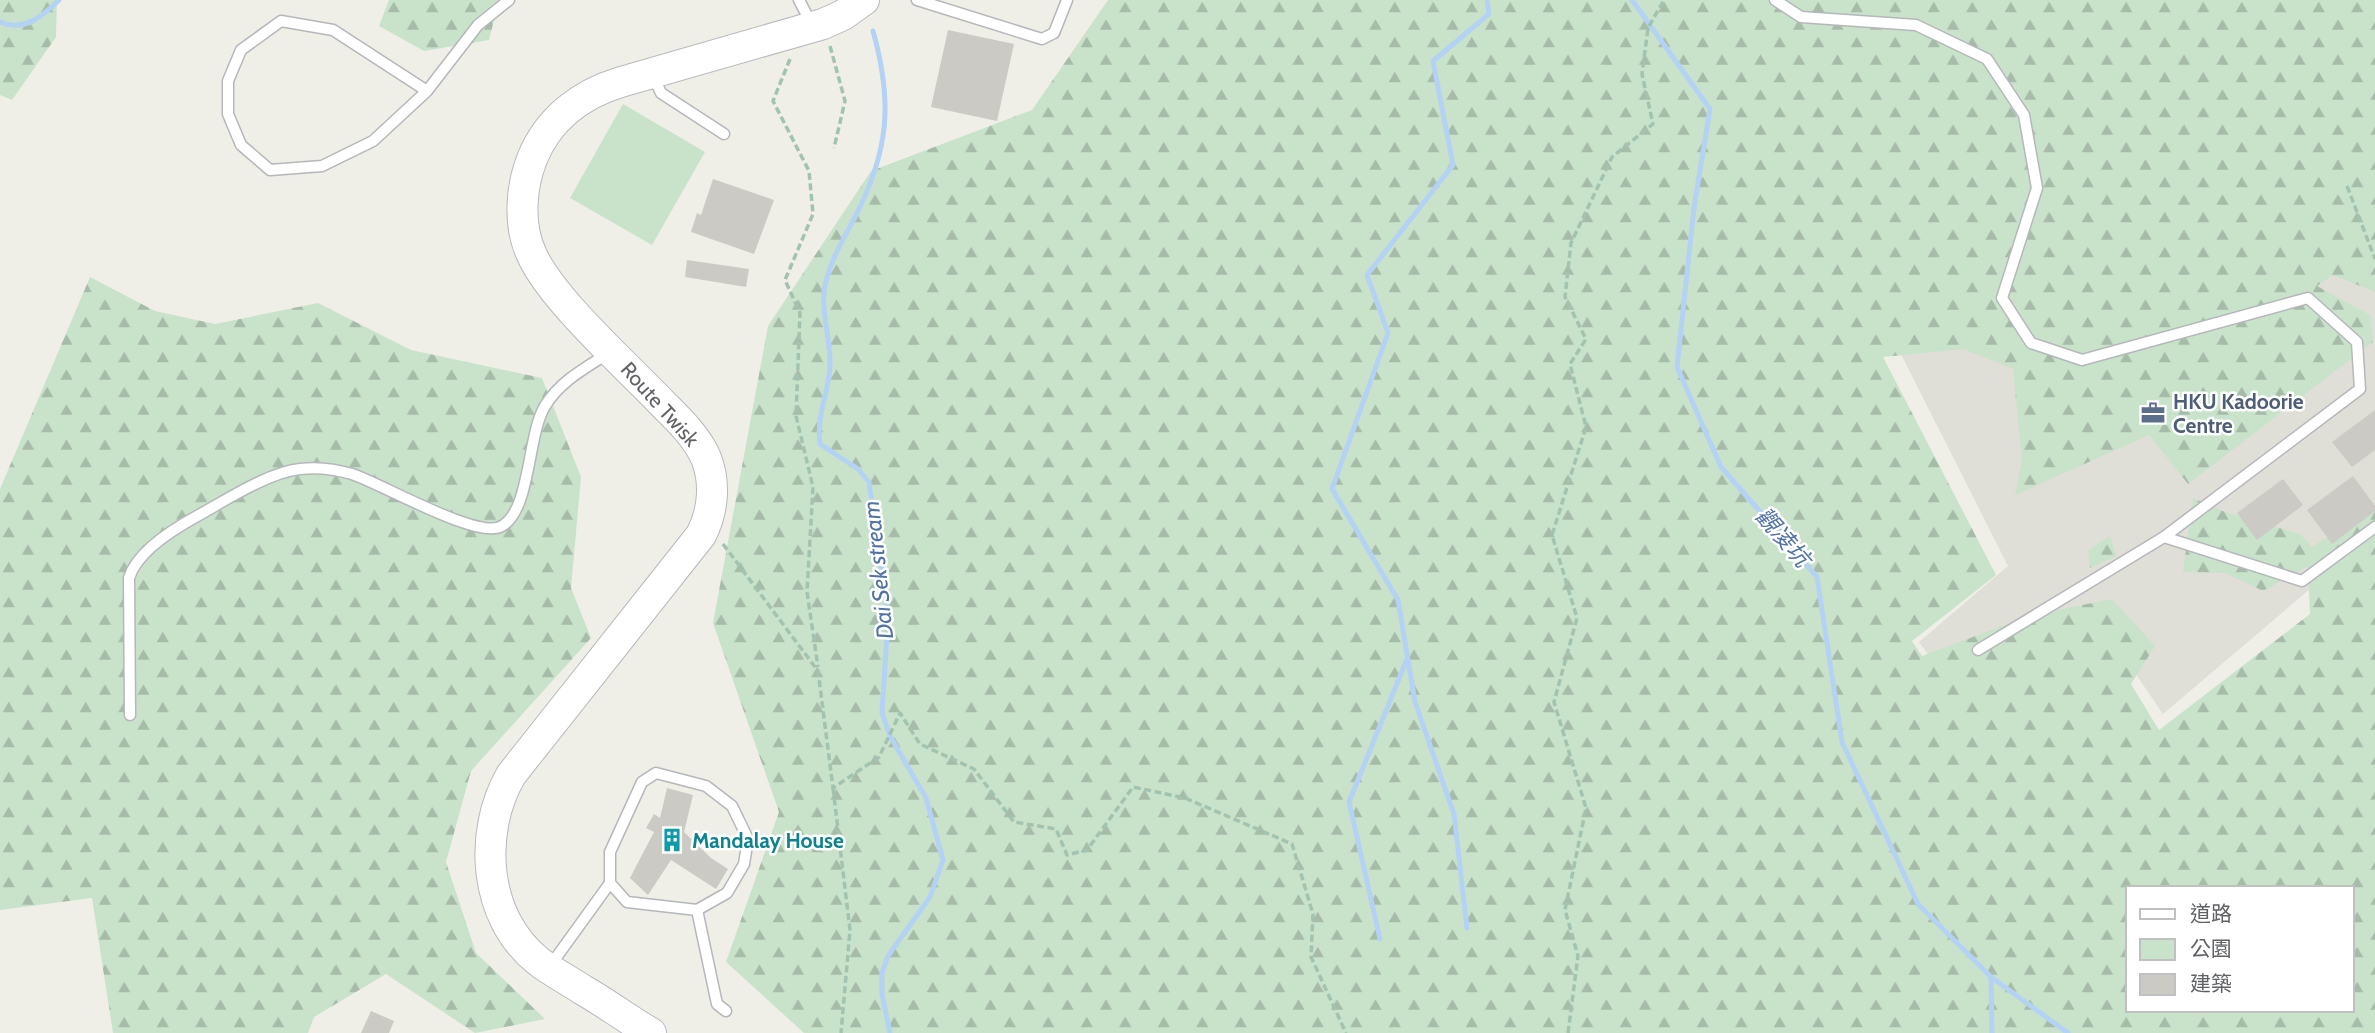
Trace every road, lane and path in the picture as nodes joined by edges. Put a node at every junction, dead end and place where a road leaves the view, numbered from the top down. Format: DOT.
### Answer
graph roads {
  1 [pos="509,0"];
  2 [pos="799,0"];
  3 [pos="864,0"];
  4 [pos="916,0"];
  5 [pos="1067,0"];
  6 [pos="1664,0"];
  7 [pos="1775,0"];
  8 [pos="812,27"];
  9 [pos="652,73"];
  10 [pos="427,91"];
  11 [pos="724,134"];
  12 [pos="834,148"];
  13 [pos="2347,186"];
  14 [pos="2375,259"];
  15 [pos="613,351"];
  16 [pos="706,523"];
  17 [pos="2375,527"];
  18 [pos="2164,537"];
  19 [pos="1978,650"];
  20 [pos="818,671"];
  21 [pos="131,715"];
  22 [pos="833,788"];
  23 [pos="610,883"];
  24 [pos="697,910"];
  25 [pos="549,968"];
  26 [pos="587,991"];
  27 [pos="726,1011"];
  28 [pos="651,1033"];
  29 [pos="671,1033"];
  30 [pos="841,1033"];
  31 [pos="1346,1033"];
  32 [pos="1568,1033"];
  1 -- 10 [label="lane"];
  2 -- 8 [label="lane"];
  3 -- 8 [label="main road, Route Twisk"];
  4 -- 5 [label="lane"];
  6 -- 32 [label="path"];
  7 -- 18 [label="lane"];
  8 -- 9 [label="main road, Route Twisk"];
  8 -- 12 [label="path"];
  8 -- 20 [label="path"];
  9 -- 11 [label="lane"];
  9 -- 15 [label="main road, Route Twisk"];
  10 -- 10 [label="lane"];
  13 -- 14 [label="path"];
  15 -- 16 [label="main road, Route Twisk"];
  15 -- 21 [label="lane"];
  16 -- 20 [label="path"];
  16 -- 25 [label="main road, Route Twisk"];
  17 -- 18 [label="lane"];
  18 -- 19 [label="lane"];
  20 -- 22 [label="path"];
  22 -- 30 [label="path"];
  22 -- 31 [label="path"];
  23 -- 24 [label="lane"];
  23 -- 24 [label="lane"];
  23 -- 25 [label="lane"];
  24 -- 27 [label="lane"];
  25 -- 26 [label="main road, Route Twisk"];
  26 -- 28 [label="main road, Route Twisk"];
  26 -- 29 [label="main road, Route Twisk"];
}
